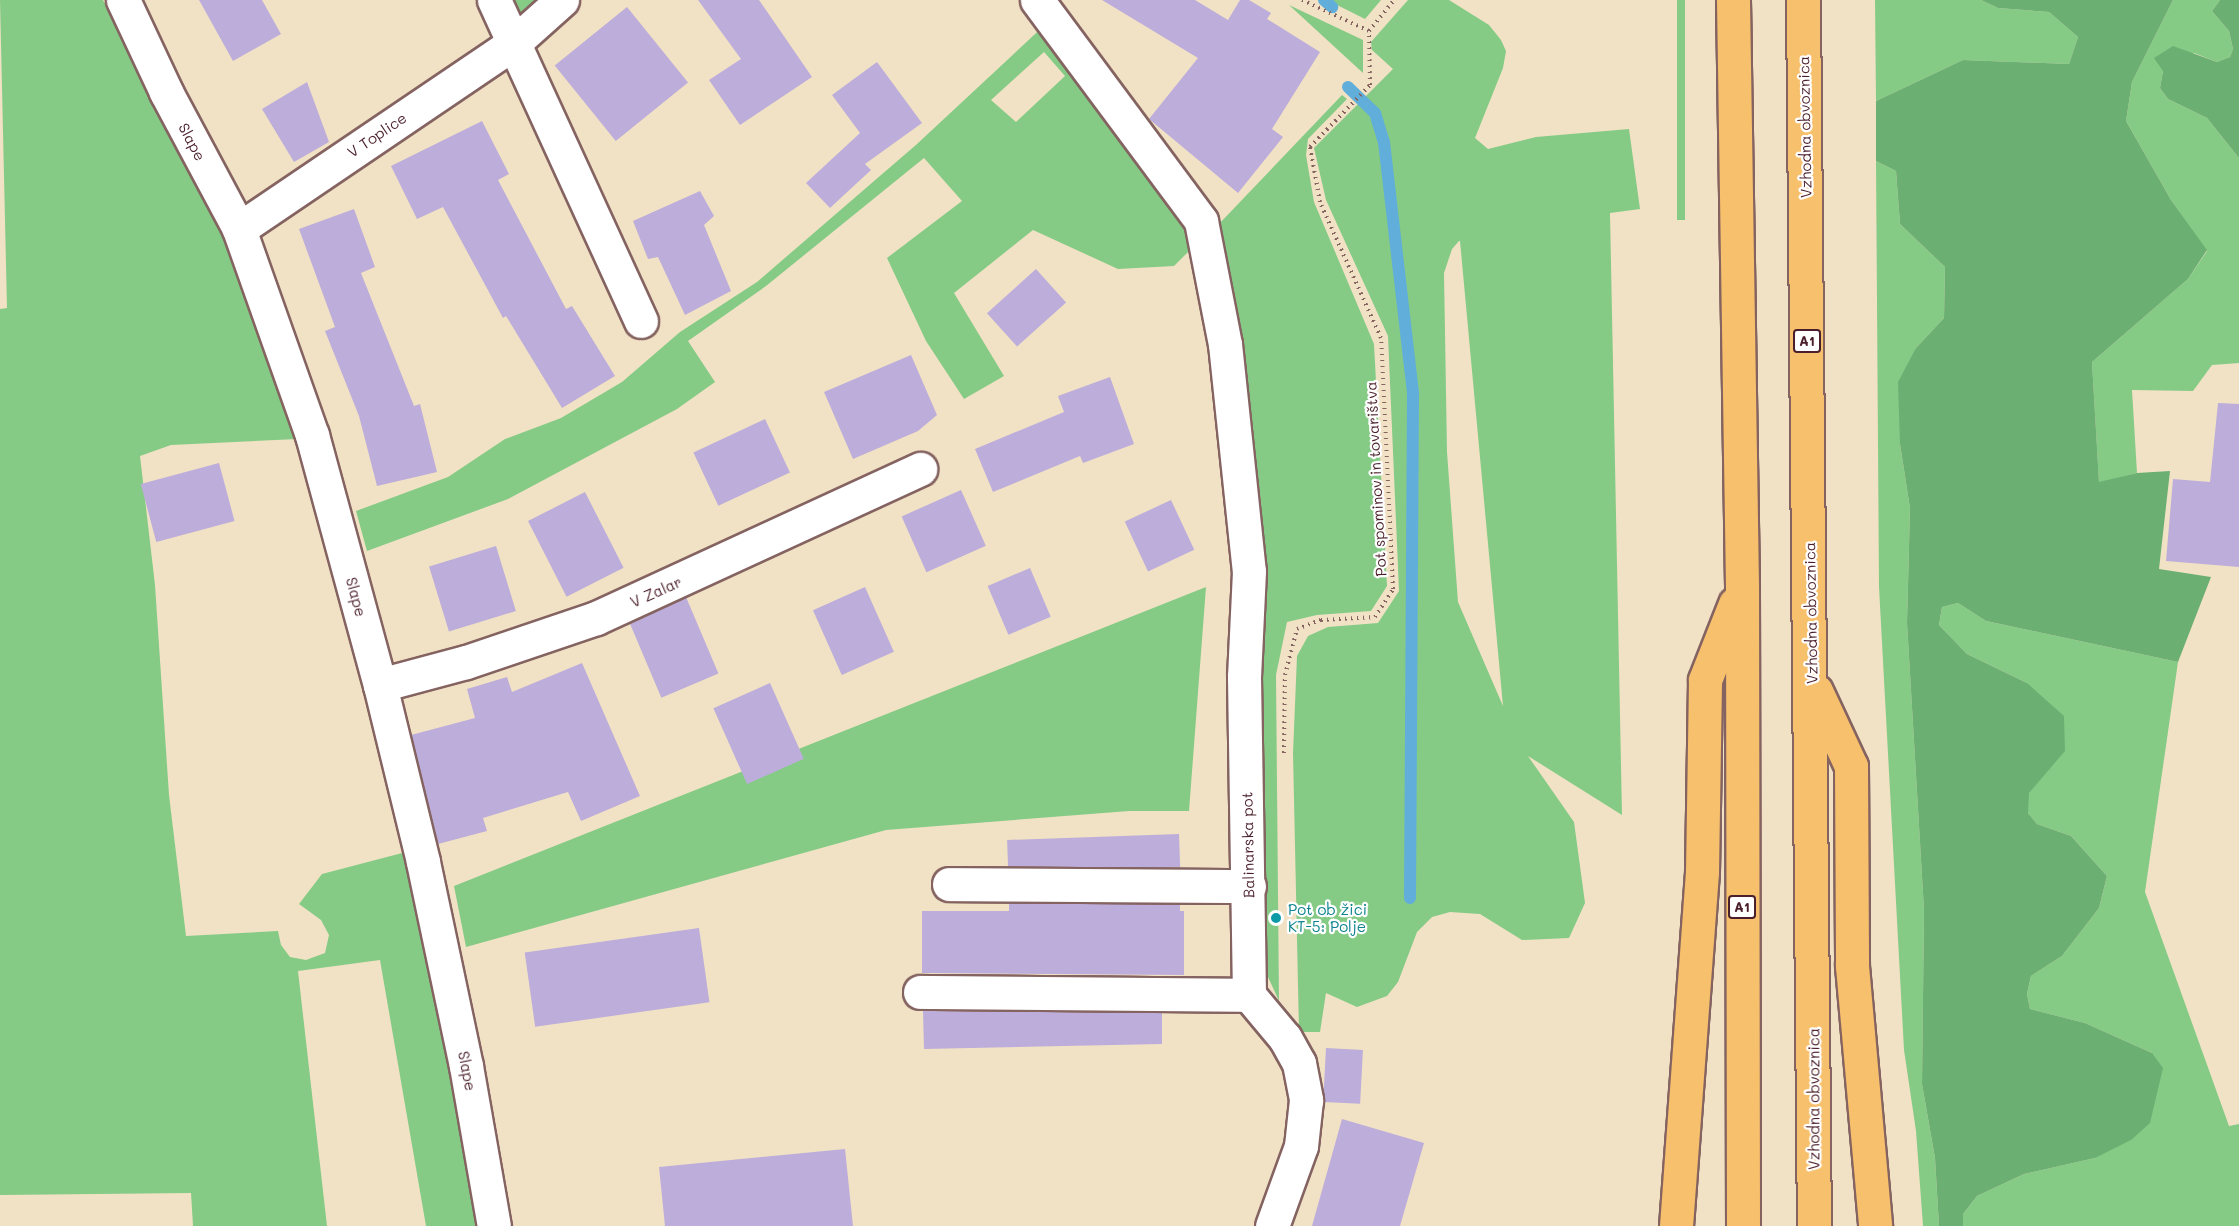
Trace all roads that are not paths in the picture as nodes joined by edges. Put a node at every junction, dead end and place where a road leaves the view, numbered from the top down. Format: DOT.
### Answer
graph roads {
  1 [pos="123,0"];
  2 [pos="494,0"];
  3 [pos="562,0"];
  4 [pos="1037,0"];
  5 [pos="1733,0"];
  6 [pos="1803,0"];
  7 [pos="515,42"];
  8 [pos="239,229"];
  9 [pos="641,321"];
  10 [pos="920,470"];
  11 [pos="1742,588"];
  12 [pos="1812,683"];
  13 [pos="380,685"];
  14 [pos="949,884"];
  15 [pos="1249,886"];
  16 [pos="920,992"];
  17 [pos="1249,994"];
  18 [pos="494,1226"];
  19 [pos="1272,1226"];
  20 [pos="1676,1226"];
  21 [pos="1743,1226"];
  22 [pos="1814,1226"];
  23 [pos="1875,1226"];
  1 -- 8 [label="street, Slape"];
  2 -- 7 [label="street"];
  3 -- 7 [label="street, V Toplice"];
  4 -- 15 [label="street, Balinarska pot"];
  5 -- 11 [label="highway, A1"];
  6 -- 12 [label="highway, Vzhodna obvoznica / A1"];
  7 -- 8 [label="street, V Toplice"];
  7 -- 9 [label="street"];
  8 -- 13 [label="street, Slape"];
  10 -- 13 [label="street, V Zalar"];
  11 -- 20 [label="highway"];
  11 -- 21 [label="highway, A1"];
  12 -- 22 [label="highway, Vzhodna obvoznica / A1"];
  12 -- 23 [label="highway"];
  13 -- 18 [label="street, Slape"];
  14 -- 15 [label="street"];
  15 -- 17 [label="street, Balinarska pot"];
  16 -- 17 [label="street"];
  17 -- 19 [label="street"];
}
